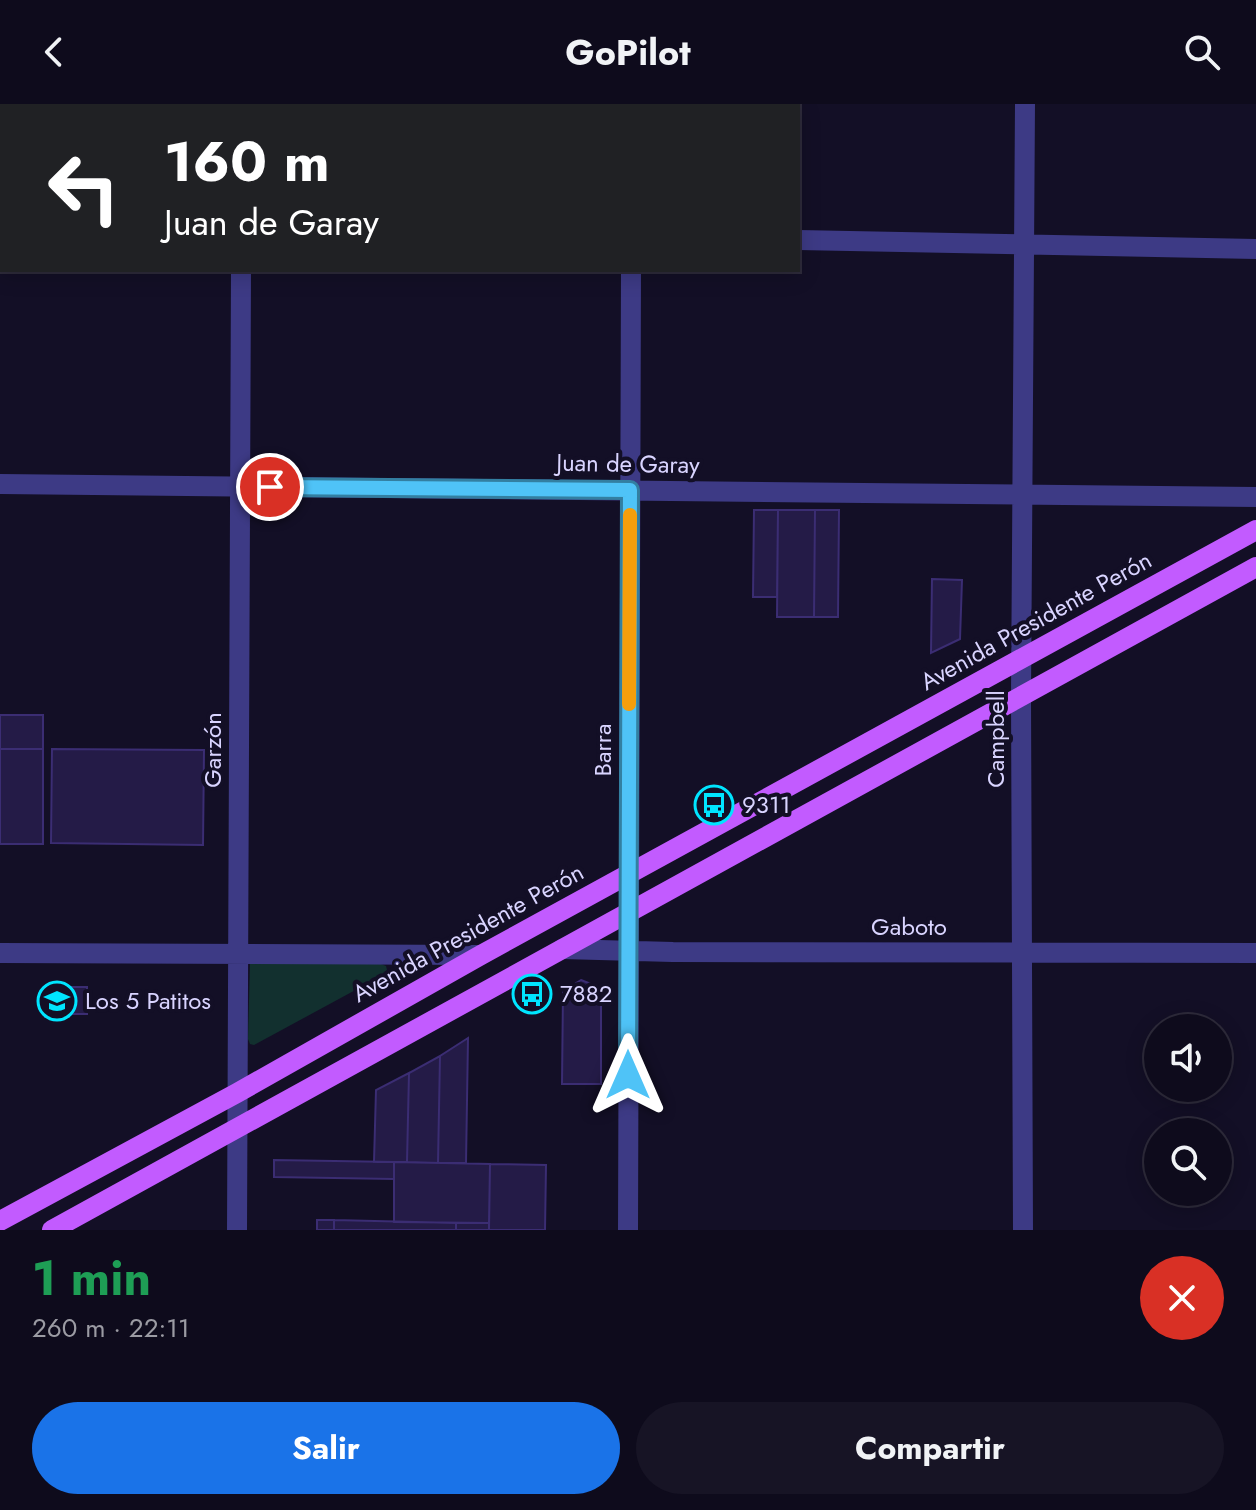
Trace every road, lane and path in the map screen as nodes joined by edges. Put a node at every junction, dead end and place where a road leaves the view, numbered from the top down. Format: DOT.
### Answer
graph roads {
  1 [pos="1025,104"];
  2 [pos="800,240"];
  3 [pos="1024,244"];
  4 [pos="1256,249"];
  5 [pos="241,272"];
  6 [pos="631,272"];
  7 [pos="0,484"];
  8 [pos="240,487"];
  9 [pos="630,490"];
  10 [pos="1023,495"];
  11 [pos="1256,497"];
  12 [pos="1256,530"];
  13 [pos="1256,567"];
  14 [pos="1022,658"];
  15 [pos="1021,696"];
  16 [pos="628,874"];
  17 [pos="628,913"];
  18 [pos="562,949"];
  19 [pos="628,952"];
  20 [pos="0,953"];
  21 [pos="1023,953"];
  22 [pos="1256,953"];
  23 [pos="238,954"];
  24 [pos="481,955"];
  25 [pos="237,1093"];
  26 [pos="237,1128"];
  27 [pos="0,1221"];
  28 [pos="52,1230"];
  29 [pos="237,1230"];
  30 [pos="628,1230"];
  31 [pos="1023,1230"];
  1 -- 3 [label="street, Campbell"];
  2 -- 3 [label="street"];
  3 -- 4 [label="street"];
  3 -- 10 [label="street, Campbell"];
  5 -- 8 [label="street, Garzón"];
  6 -- 9 [label="street, Barra"];
  7 -- 8 [label="street, Juan de Garay"];
  8 -- 9 [label="street, Juan de Garay"];
  8 -- 23 [label="street, Garzón"];
  9 -- 10 [label="street, Juan de Garay"];
  9 -- 16 [label="street, Barra"];
  10 -- 11 [label="street, Juan de Garay"];
  10 -- 14 [label="street, Campbell"];
  12 -- 14 [label="main road, Avenida Presidente Perón"];
  13 -- 15 [label="main road"];
  14 -- 15 [label="street, Campbell"];
  14 -- 16 [label="main road, Avenida Presidente Perón"];
  15 -- 17 [label="main road"];
  15 -- 21 [label="street, Campbell"];
  16 -- 17 [label="street, Barra"];
  16 -- 24 [label="main road, Avenida Presidente Perón"];
  17 -- 18 [label="main road"];
  17 -- 19 [label="street, Barra"];
  18 -- 19 [label="street, Gaboto"];
  18 -- 26 [label="main road"];
  19 -- 21 [label="street, Gaboto"];
  19 -- 30 [label="street, Barra"];
  20 -- 23 [label="street"];
  21 -- 22 [label="street, Gaboto"];
  21 -- 31 [label="street, Campbell"];
  23 -- 24 [label="street"];
  23 -- 25 [label="street, Garzón"];
  24 -- 25 [label="main road, Avenida Presidente Perón"];
  25 -- 26 [label="street, Garzón"];
  25 -- 27 [label="main road, Avenida Presidente Perón"];
  26 -- 28 [label="main road"];
  26 -- 29 [label="street, Garzón"];
}
